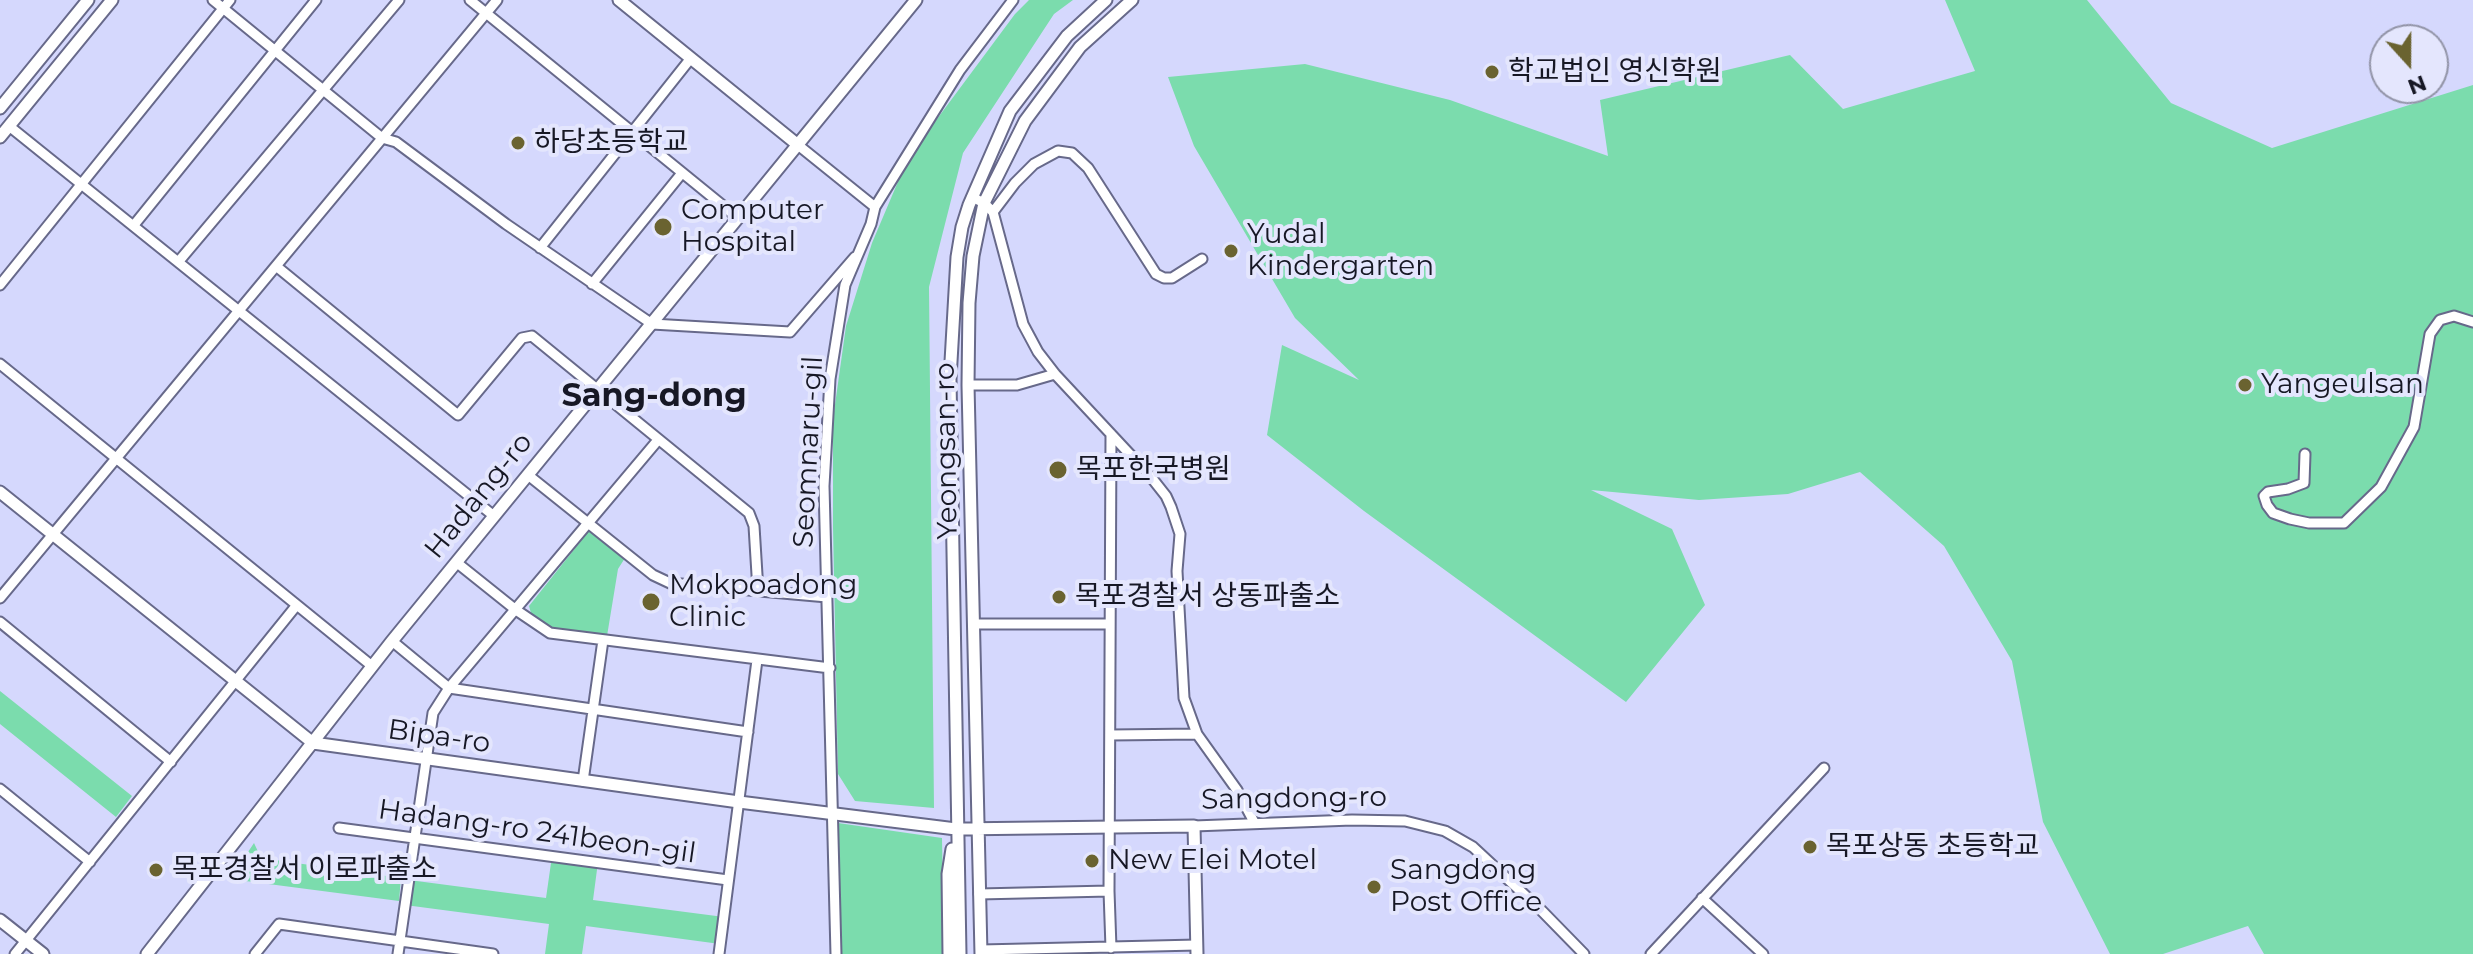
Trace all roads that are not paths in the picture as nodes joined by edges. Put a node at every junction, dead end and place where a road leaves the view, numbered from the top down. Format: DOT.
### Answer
graph roads {
  1 [pos="88,0"];
  2 [pos="112,0"];
  3 [pos="213,0"];
  4 [pos="316,0"];
  5 [pos="399,0"];
  6 [pos="470,0"];
  7 [pos="497,0"];
  8 [pos="619,0"];
  9 [pos="916,0"];
  10 [pos="1013,0"];
  11 [pos="1106,0"];
  12 [pos="1132,0"];
  13 [pos="227,4"];
  14 [pos="486,13"];
  15 [pos="275,50"];
  16 [pos="691,58"];
  17 [pos="323,90"];
  18 [pos="0,108"];
  19 [pos="9,126"];
  20 [pos="632,132"];
  21 [pos="0,137"];
  22 [pos="382,138"];
  23 [pos="798,145"];
  24 [pos="682,173"];
  25 [pos="82,183"];
  26 [pos="972,197"];
  27 [pos="984,203"];
  28 [pos="875,207"];
  29 [pos="993,212"];
  30 [pos="738,218"];
  31 [pos="134,225"];
  32 [pos="540,248"];
  33 [pos="859,254"];
  34 [pos="1202,259"];
  35 [pos="179,261"];
  36 [pos="276,266"];
  37 [pos="592,284"];
  38 [pos="0,285"];
  39 [pos="239,310"];
  40 [pos="2473,322"];
  41 [pos="652,324"];
  42 [pos="0,364"];
  43 [pos="1055,374"];
  44 [pos="968,385"];
  45 [pos="597,390"];
  46 [pos="1111,434"];
  47 [pos="658,440"];
  48 [pos="2305,454"];
  49 [pos="117,457"];
  50 [pos="528,475"];
  51 [pos="0,492"];
  52 [pos="494,516"];
  53 [pos="589,524"];
  54 [pos="53,534"];
  55 [pos="456,562"];
  56 [pos="758,591"];
  57 [pos="827,597"];
  58 [pos="0,598"];
  59 [pos="296,606"];
  60 [pos="516,610"];
  61 [pos="0,622"];
  62 [pos="975,624"];
  63 [pos="1110,624"];
  64 [pos="603,640"];
  65 [pos="392,641"];
  66 [pos="757,660"];
  67 [pos="372,666"];
  68 [pos="830,668"];
  69 [pos="236,681"];
  70 [pos="449,688"];
  71 [pos="593,709"];
  72 [pos="748,732"];
  73 [pos="1197,734"];
  74 [pos="1111,735"];
  75 [pos="313,743"];
  76 [pos="425,760"];
  77 [pos="171,762"];
  78 [pos="1824,768"];
  79 [pos="583,781"];
  80 [pos="0,789"];
  81 [pos="739,802"];
  82 [pos="831,812"];
  83 [pos="1254,822"];
  84 [pos="1111,826"];
  85 [pos="1194,826"];
  86 [pos="339,828"];
  87 [pos="956,829"];
  88 [pos="977,830"];
  89 [pos="415,838"];
  90 [pos="90,862"];
  91 [pos="728,880"];
  92 [pos="1109,891"];
  93 [pos="979,894"];
  94 [pos="1702,898"];
  95 [pos="0,920"];
  96 [pos="26,941"];
  97 [pos="400,941"];
  98 [pos="1111,948"];
  99 [pos="1197,950"];
  100 [pos="981,952"];
  101 [pos="15,954"];
  102 [pos="43,954"];
  103 [pos="147,954"];
  104 [pos="255,954"];
  105 [pos="398,954"];
  106 [pos="493,954"];
  107 [pos="719,954"];
  108 [pos="836,954"];
  109 [pos="949,954"];
  110 [pos="960,954"];
  111 [pos="1584,954"];
  112 [pos="1651,954"];
  113 [pos="1763,954"];
  1 -- 18 [label="street"];
  2 -- 19 [label="street"];
  3 -- 13 [label="street"];
  4 -- 15 [label="street"];
  5 -- 17 [label="street"];
  6 -- 14 [label="street"];
  7 -- 14 [label="street"];
  8 -- 16 [label="street"];
  9 -- 23 [label="street, Hadang-ro"];
  10 -- 28 [label="street, Seomnaru-gil"];
  11 -- 26 [label="street, Yeongsan-ro"];
  12 -- 27 [label="street, Yeongsan-ro"];
  13 -- 15 [label="street"];
  13 -- 25 [label="street"];
  14 -- 20 [label="street"];
  14 -- 22 [label="street"];
  15 -- 17 [label="street"];
  15 -- 31 [label="street"];
  16 -- 20 [label="street"];
  16 -- 23 [label="street"];
  17 -- 22 [label="street"];
  17 -- 35 [label="street"];
  19 -- 21 [label="street"];
  19 -- 25 [label="street"];
  20 -- 24 [label="street"];
  20 -- 32 [label="street"];
  22 -- 32 [label="street"];
  22 -- 36 [label="street"];
  23 -- 28 [label="street"];
  23 -- 30 [label="street, Hadang-ro"];
  24 -- 30 [label="street"];
  24 -- 37 [label="street"];
  25 -- 31 [label="street"];
  25 -- 38 [label="street"];
  26 -- 27 [label="street"];
  26 -- 87 [label="street, Yeongsan-ro"];
  27 -- 29 [label="street"];
  27 -- 44 [label="street, Yeongsan-ro"];
  28 -- 33 [label="street, Seomnaru-gil"];
  29 -- 34 [label="street"];
  29 -- 43 [label="street"];
  30 -- 41 [label="street, Hadang-ro"];
  31 -- 35 [label="street"];
  32 -- 37 [label="street"];
  33 -- 41 [label="street"];
  33 -- 57 [label="street, Seomnaru-gil"];
  35 -- 39 [label="street"];
  36 -- 39 [label="street"];
  36 -- 45 [label="street"];
  37 -- 41 [label="street"];
  39 -- 49 [label="street"];
  39 -- 52 [label="street"];
  40 -- 48 [label="street"];
  41 -- 45 [label="street, Hadang-ro"];
  42 -- 49 [label="street"];
  43 -- 44 [label="street"];
  43 -- 46 [label="street"];
  44 -- 62 [label="street, Yeongsan-ro"];
  45 -- 47 [label="street"];
  45 -- 50 [label="street, Hadang-ro"];
  46 -- 63 [label="street"];
  46 -- 73 [label="street"];
  47 -- 53 [label="street"];
  47 -- 56 [label="street"];
  49 -- 54 [label="street"];
  49 -- 59 [label="street"];
  50 -- 52 [label="street, Hadang-ro"];
  50 -- 53 [label="street"];
  51 -- 54 [label="street"];
  52 -- 55 [label="street, Hadang-ro"];
  53 -- 56 [label="street"];
  53 -- 60 [label="street"];
  54 -- 58 [label="street"];
  54 -- 69 [label="street"];
  55 -- 60 [label="street"];
  55 -- 65 [label="street, Hadang-ro"];
  56 -- 57 [label="street"];
  57 -- 68 [label="street, Seomnaru-gil"];
  59 -- 67 [label="street"];
  59 -- 69 [label="street"];
  60 -- 64 [label="street"];
  60 -- 70 [label="street"];
  61 -- 77 [label="street"];
  62 -- 63 [label="street"];
  62 -- 88 [label="street, Yeongsan-ro"];
  63 -- 74 [label="street"];
  64 -- 66 [label="street"];
  64 -- 71 [label="street"];
  65 -- 67 [label="street, Hadang-ro"];
  65 -- 70 [label="street"];
  66 -- 68 [label="street"];
  66 -- 72 [label="street"];
  67 -- 75 [label="street, Hadang-ro"];
  68 -- 82 [label="street, Seomnaru-gil"];
  69 -- 75 [label="street"];
  69 -- 77 [label="street"];
  70 -- 71 [label="street"];
  70 -- 76 [label="street"];
  71 -- 72 [label="street"];
  71 -- 79 [label="street"];
  72 -- 81 [label="street"];
  73 -- 74 [label="street"];
  73 -- 83 [label="street"];
  74 -- 84 [label="street"];
  75 -- 76 [label="street, Bipa-ro"];
  75 -- 103 [label="street, Hadang-ro"];
  76 -- 79 [label="street, Bipa-ro"];
  76 -- 89 [label="street"];
  77 -- 90 [label="street"];
  78 -- 94 [label="street"];
  79 -- 81 [label="street, Bipa-ro"];
  80 -- 90 [label="street"];
  81 -- 82 [label="street, Bipa-ro"];
  81 -- 91 [label="street"];
  82 -- 87 [label="street, Bipa-ro"];
  82 -- 108 [label="street, Seomnaru-gil"];
  83 -- 85 [label="street, Sangdong-ro"];
  83 -- 111 [label="street, Sangdong-ro"];
  84 -- 85 [label="street, Sangdong-ro"];
  84 -- 88 [label="street, Sangdong-ro"];
  84 -- 92 [label="street"];
  85 -- 99 [label="street"];
  86 -- 89 [label="street, Hadang-ro 241beon-gil"];
  87 -- 88 [label="street, Sangdong-ro"];
  87 -- 109 [label="street"];
  87 -- 110 [label="street, Yeongsan-ro"];
  88 -- 93 [label="street, Yeongsan-ro"];
  89 -- 91 [label="street, Hadang-ro 241beon-gil"];
  89 -- 97 [label="street"];
  90 -- 96 [label="street"];
  91 -- 107 [label="street"];
  92 -- 93 [label="street"];
  92 -- 98 [label="street"];
  93 -- 100 [label="street, Yeongsan-ro"];
  94 -- 112 [label="street"];
  94 -- 113 [label="street"];
  95 -- 96 [label="street"];
  96 -- 101 [label="street"];
  96 -- 102 [label="street"];
  97 -- 104 [label="street"];
  97 -- 105 [label="street"];
  97 -- 106 [label="street"];
  98 -- 99 [label="street"];
  98 -- 100 [label="street"];
}
